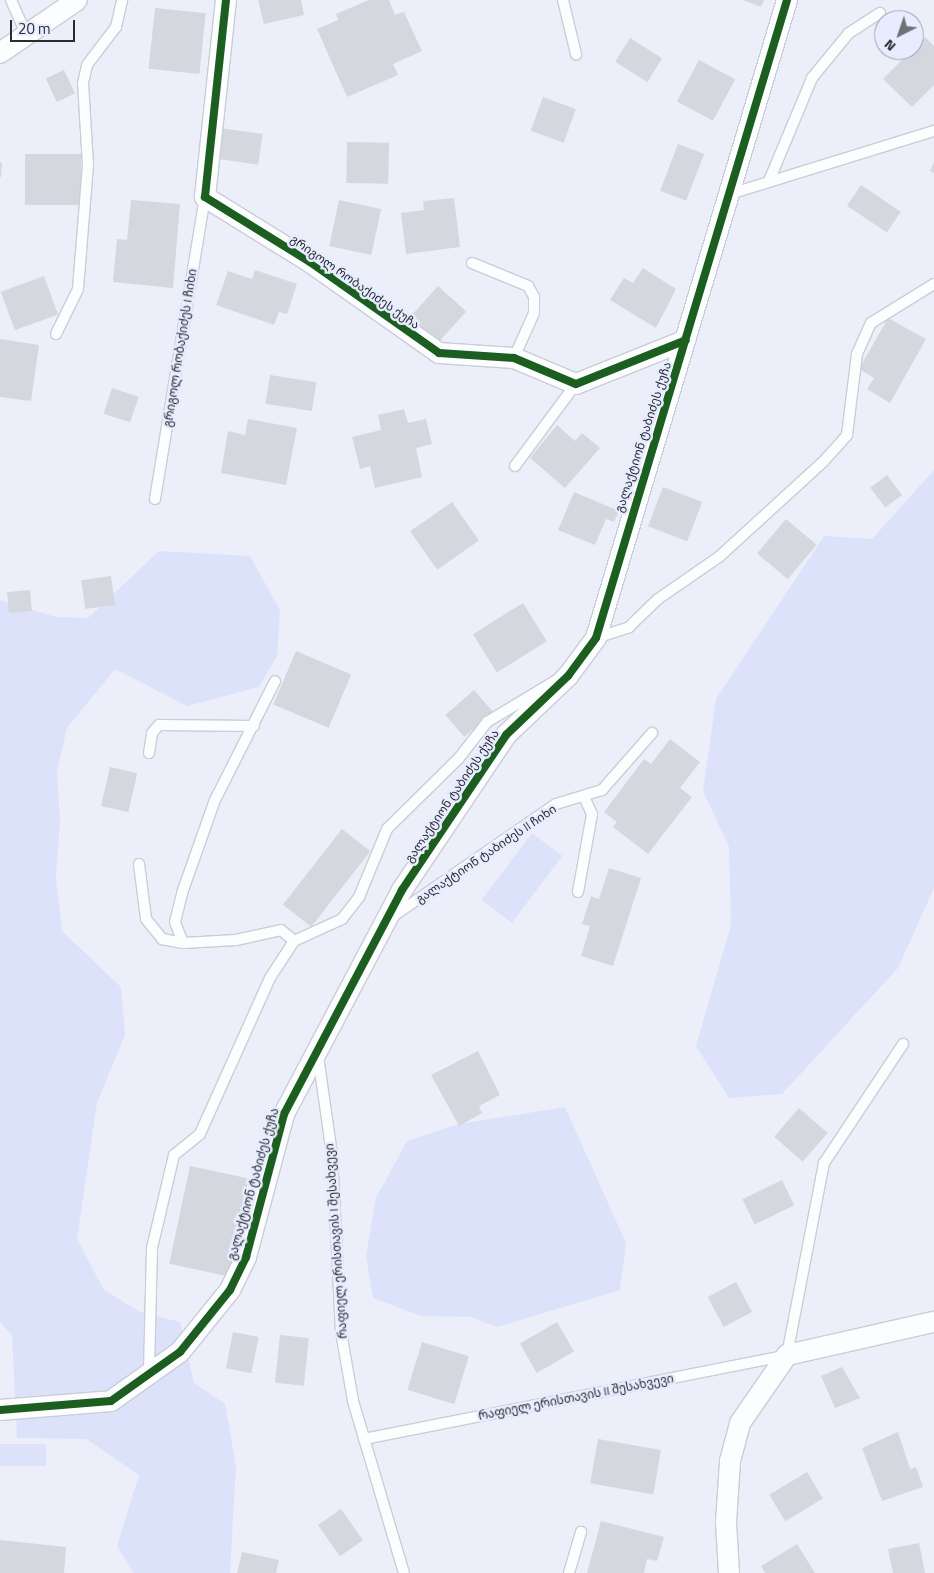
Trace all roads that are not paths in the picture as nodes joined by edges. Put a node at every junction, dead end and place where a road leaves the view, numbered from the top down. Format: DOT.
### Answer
graph roads {
  1 [pos="11,0"];
  2 [pos="77,0"];
  3 [pos="122,0"];
  4 [pos="226,0"];
  5 [pos="563,0"];
  6 [pos="787,0"];
  7 [pos="874,17"];
  8 [pos="26,34"];
  9 [pos="0,52"];
  10 [pos="576,54"];
  11 [pos="934,131"];
  12 [pos="769,181"];
  13 [pos="730,194"];
  14 [pos="205,197"];
  15 [pos="472,263"];
  16 [pos="934,284"];
  17 [pos="56,334"];
  18 [pos="686,340"];
  19 [pos="514,358"];
  20 [pos="576,384"];
  21 [pos="515,466"];
  22 [pos="155,499"];
  23 [pos="596,638"];
  24 [pos="568,676"];
  25 [pos="275,681"];
  26 [pos="254,726"];
  27 [pos="652,733"];
  28 [pos="148,753"];
  29 [pos="584,797"];
  30 [pos="139,864"];
  31 [pos="578,892"];
  32 [pos="387,921"];
  33 [pos="294,941"];
  34 [pos="183,943"];
  35 [pos="903,1044"];
  36 [pos="317,1052"];
  37 [pos="934,1322"];
  38 [pos="787,1355"];
  39 [pos="149,1376"];
  40 [pos="0,1410"];
  41 [pos="364,1439"];
  42 [pos="581,1532"];
  43 [pos="404,1573"];
  44 [pos="570,1573"];
  45 [pos="729,1573"];
  1 -- 8 [label="lane"];
  2 -- 8 [label="street"];
  3 -- 17 [label="lane"];
  4 -- 14 [label="street"];
  5 -- 10 [label="lane"];
  6 -- 13 [label="street, გალაქტიონ ტაბიძეს ქუჩა"];
  7 -- 12 [label="lane"];
  8 -- 9 [label="street"];
  11 -- 12 [label="lane"];
  12 -- 13 [label="lane"];
  13 -- 18 [label="street, გალაქტიონ ტაბიძეს ქუჩა"];
  14 -- 19 [label="street, გრიგოლ რობაქიძეს ქუჩა"];
  14 -- 22 [label="lane, გრიგოლ რობაქიძეს I ჩიხი"];
  15 -- 19 [label="lane"];
  16 -- 23 [label="lane"];
  18 -- 20 [label="street"];
  18 -- 23 [label="street, გალაქტიონ ტაბიძეს ქუჩა"];
  19 -- 20 [label="street, გრიგოლ რობაქიძეს ქუჩა"];
  20 -- 21 [label="lane"];
  23 -- 24 [label="street, გალაქტიონ ტაბიძეს ქუჩა"];
  24 -- 32 [label="street, გალაქტიონ ტაბიძეს ქუჩა"];
  24 -- 33 [label="lane"];
  25 -- 26 [label="lane"];
  26 -- 28 [label="lane"];
  26 -- 34 [label="lane"];
  27 -- 29 [label="lane, გალაქტიონ ტაბიძეს II ჩიხი"];
  29 -- 31 [label="lane"];
  29 -- 32 [label="lane, გალაქტიონ ტაბიძეს II ჩიხი"];
  30 -- 34 [label="lane"];
  32 -- 36 [label="street, გალაქტიონ ტაბიძეს ქუჩა"];
  33 -- 34 [label="lane"];
  33 -- 39 [label="lane"];
  35 -- 38 [label="lane"];
  36 -- 39 [label="street, გალაქტიონ ტაბიძეს ქუჩა"];
  36 -- 41 [label="lane, რაფიელ ერისთავის I შესახვევი"];
  37 -- 38 [label="street"];
  38 -- 41 [label="lane, რაფიელ ერისთავის II შესახვევი"];
  38 -- 45 [label="street"];
  39 -- 40 [label="street, გალაქტიონ ტაბიძეს ქუჩა"];
  41 -- 43 [label="lane, რაფიელ ერისთავის I შესახვევი"];
  42 -- 44 [label="lane"];
}
